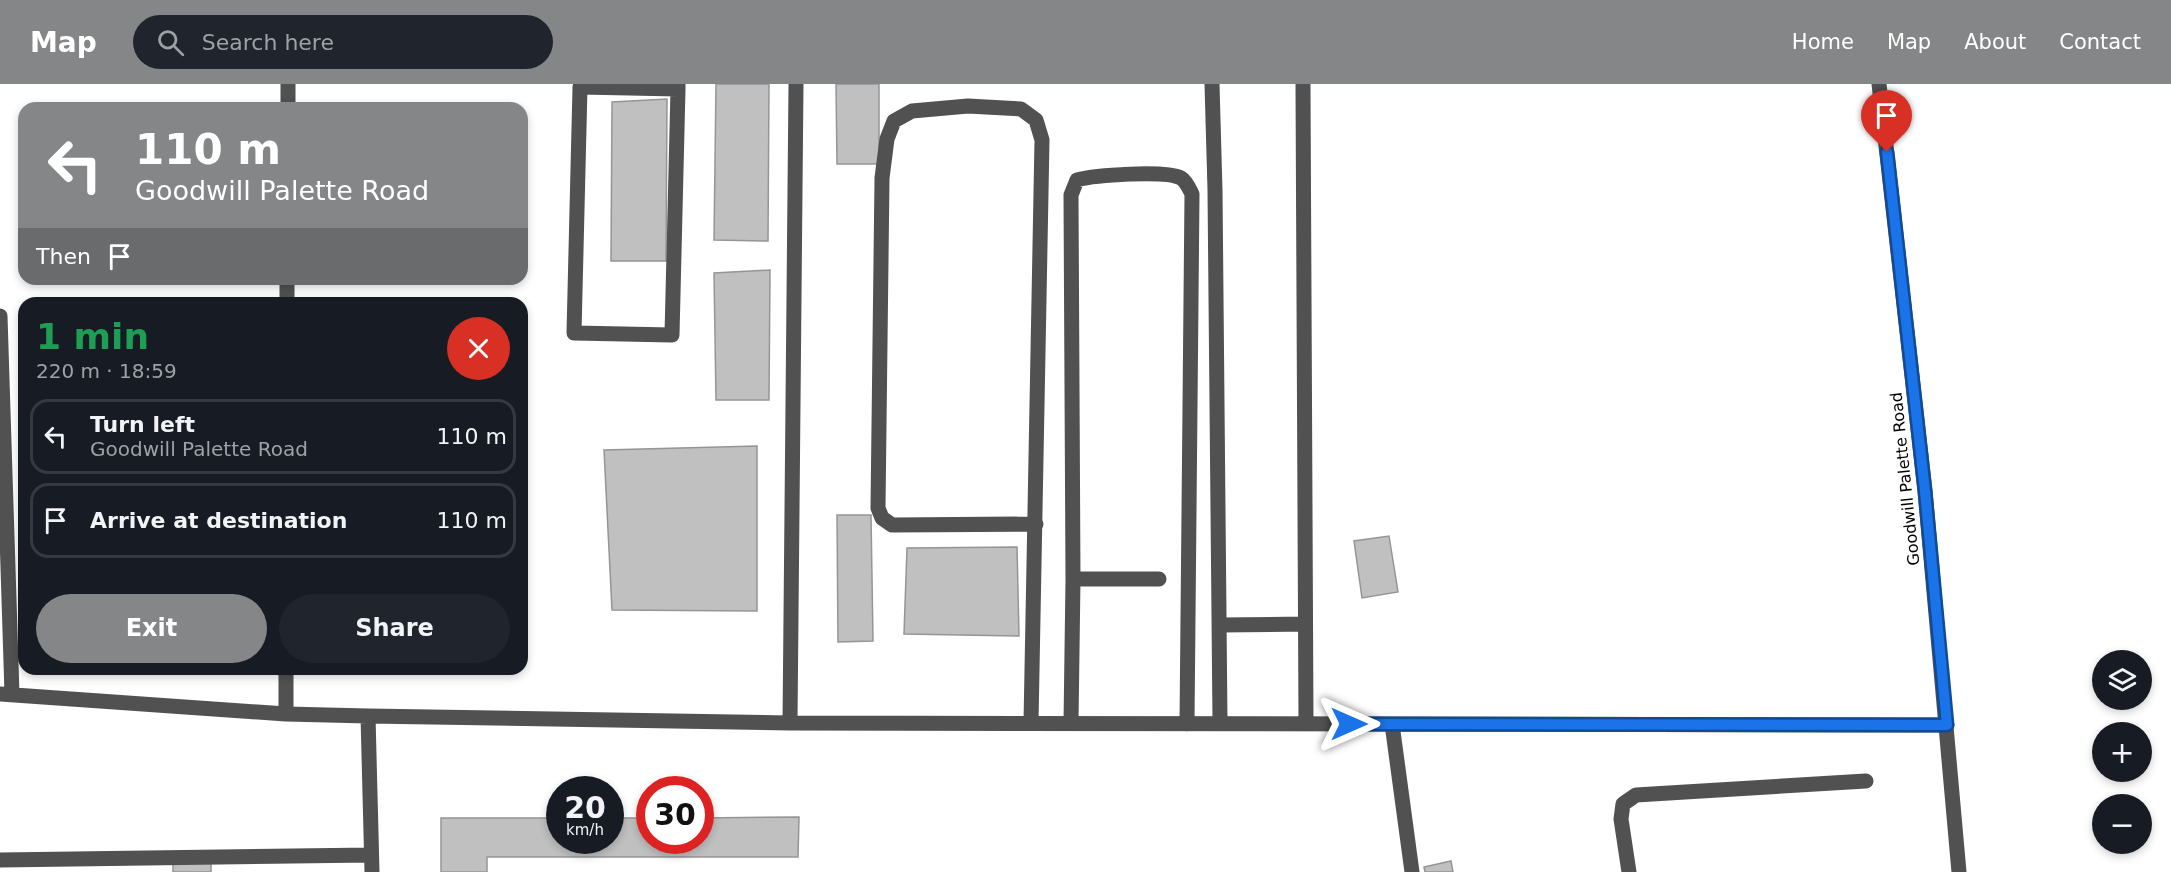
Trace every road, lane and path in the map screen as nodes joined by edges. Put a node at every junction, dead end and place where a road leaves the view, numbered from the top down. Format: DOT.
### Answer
graph roads {
  1 [pos="288,84"];
  2 [pos="796,84"];
  3 [pos="1212,84"];
  4 [pos="1303,84"];
  5 [pos="1879,84"];
  6 [pos="678,86"];
  7 [pos="288,102"];
  8 [pos="0,316"];
  9 [pos="1036,524"];
  10 [pos="1073,579"];
  11 [pos="1160,579"];
  12 [pos="1305,624"];
  13 [pos="1220,625"];
  14 [pos="286,675"];
  15 [pos="6,694"];
  16 [pos="286,714"];
  17 [pos="368,716"];
  18 [pos="790,723"];
  19 [pos="1032,723"];
  20 [pos="1071,723"];
  21 [pos="1220,723"];
  22 [pos="1306,723"];
  23 [pos="1187,724"];
  24 [pos="1392,724"];
  25 [pos="1947,725"];
  26 [pos="1866,781"];
  27 [pos="371,855"];
  28 [pos="0,860"];
  29 [pos="372,872"];
  30 [pos="1412,872"];
  31 [pos="1629,872"];
  32 [pos="1959,872"];
  1 -- 7 [label="street"];
  2 -- 18 [label="street"];
  3 -- 13 [label="street"];
  4 -- 12 [label="street"];
  5 -- 25 [label="street, Goodwill Palette Road"];
  6 -- 6 [label="street"];
  8 -- 15 [label="street"];
  9 -- 9 [label="street"];
  9 -- 19 [label="street"];
  10 -- 11 [label="street"];
  10 -- 20 [label="street"];
  10 -- 23 [label="street"];
  12 -- 13 [label="street"];
  12 -- 22 [label="street"];
  13 -- 21 [label="street"];
  14 -- 16 [label="street"];
  15 -- 16 [label="street"];
  16 -- 17 [label="street"];
  17 -- 18 [label="street"];
  17 -- 27 [label="street"];
  18 -- 19 [label="street"];
  19 -- 20 [label="street"];
  20 -- 23 [label="street"];
  21 -- 22 [label="street"];
  21 -- 23 [label="street"];
  22 -- 24 [label="street"];
  24 -- 25 [label="street"];
  24 -- 30 [label="street"];
  25 -- 32 [label="street, Goodwill Palette Road"];
  26 -- 31 [label="street"];
  27 -- 28 [label="street"];
  27 -- 29 [label="street"];
}
